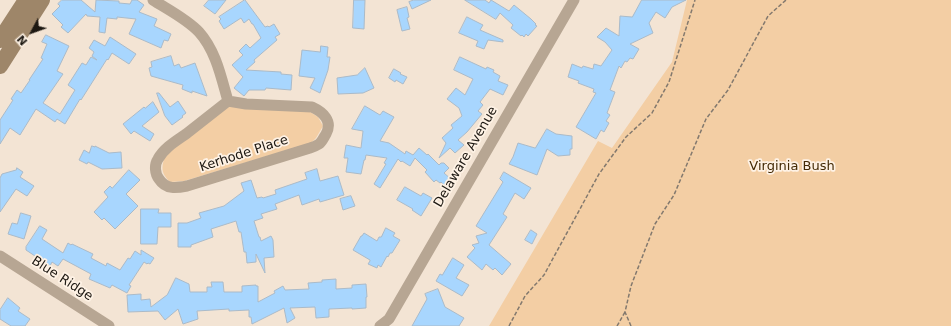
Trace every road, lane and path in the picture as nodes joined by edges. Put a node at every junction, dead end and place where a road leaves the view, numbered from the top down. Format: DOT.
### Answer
graph roads {
  1 [pos="26,0"];
  2 [pos="42,0"];
  3 [pos="153,0"];
  4 [pos="574,0"];
  5 [pos="695,0"];
  6 [pos="786,0"];
  7 [pos="0,40"];
  8 [pos="0,66"];
  9 [pos="228,101"];
  10 [pos="0,256"];
  11 [pos="625,312"];
  12 [pos="109,326"];
  13 [pos="380,326"];
  14 [pos="509,326"];
  15 [pos="617,326"];
  16 [pos="631,326"];
  1 -- 7 [label="street"];
  2 -- 8 [label="street"];
  3 -- 9 [label="street"];
  4 -- 13 [label="street, Delaware Avenue"];
  5 -- 14 [label="path"];
  6 -- 11 [label="path"];
  9 -- 9 [label="street, Kerhode Place"];
  10 -- 12 [label="street, Blue Ridge"];
  11 -- 15 [label="path"];
  11 -- 16 [label="path"];
}
